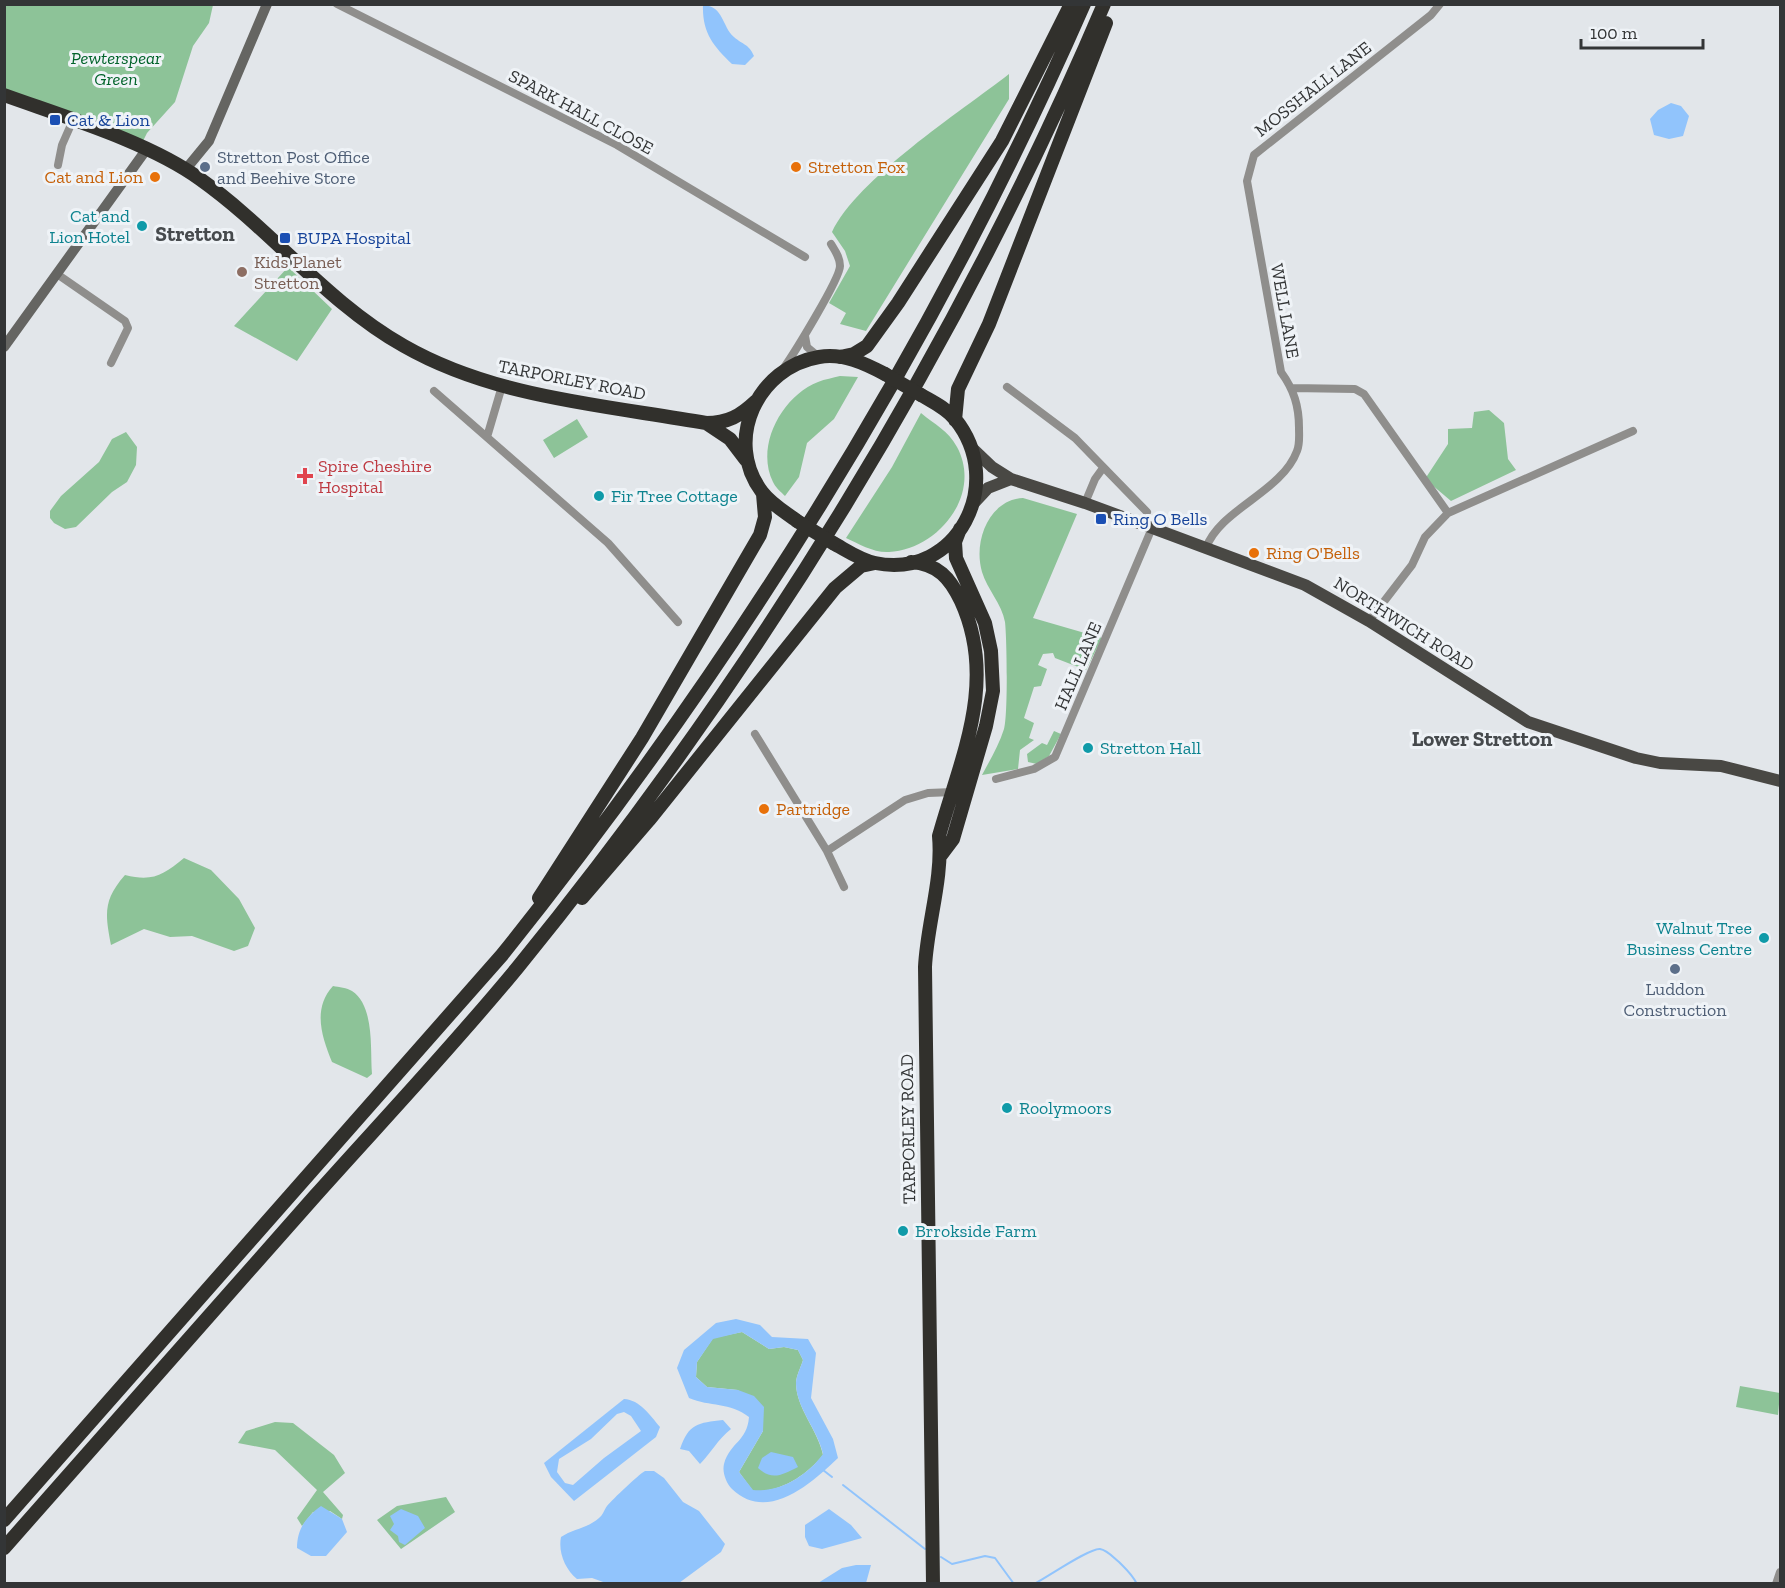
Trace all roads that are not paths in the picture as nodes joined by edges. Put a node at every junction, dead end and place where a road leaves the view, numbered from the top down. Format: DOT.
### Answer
graph roads {
  1 [pos="267,4"];
  2 [pos="337,4"];
  3 [pos="1071,4"];
  4 [pos="1084,4"];
  5 [pos="1104,4"];
  6 [pos="1113,4"];
  7 [pos="1440,4"];
  8 [pos="4,95"];
  9 [pos="73,120"];
  10 [pos="146,150"];
  11 [pos="58,165"];
  12 [pos="186,169"];
  13 [pos="1254,218"];
  14 [pos="831,244"];
  15 [pos="805,257"];
  16 [pos="57,274"];
  17 [pos="805,336"];
  18 [pos="4,347"];
  19 [pos="819,357"];
  20 [pos="840,357"];
  21 [pos="111,363"];
  22 [pos="779,374"];
  23 [pos="502,386"];
  24 [pos="1007,387"];
  25 [pos="1292,388"];
  26 [pos="434,391"];
  27 [pos="756,401"];
  28 [pos="955,420"];
  29 [pos="706,423"];
  30 [pos="1633,431"];
  31 [pos="487,437"];
  32 [pos="971,447"];
  33 [pos="746,460"];
  34 [pos="1103,468"];
  35 [pos="1011,479"];
  36 [pos="763,494"];
  37 [pos="974,503"];
  38 [pos="1085,503"];
  39 [pos="1147,512"];
  40 [pos="1448,513"];
  41 [pos="1152,528"];
  42 [pos="960,529"];
  43 [pos="1206,548"];
  44 [pos="911,562"];
  45 [pos="868,564"];
  46 [pos="1369,621"];
  47 [pos="678,622"];
  48 [pos="755,734"];
  49 [pos="996,779"];
  50 [pos="1780,781"];
  51 [pos="969,785"];
  52 [pos="951,793"];
  53 [pos="828,851"];
  54 [pos="941,855"];
  55 [pos="844,887"];
  56 [pos="502,955"];
  57 [pos="517,967"];
  58 [pos="4,1520"];
  59 [pos="4,1548"];
  60 [pos="1780,1572"];
  61 [pos="933,1584"];
  62 [pos="1776,1584"];
  1 -- 12 [label="main road"];
  2 -- 15 [label="street, SPARK HALL CLOSE"];
  3 -- 20 [label="highway"];
  4 -- 56 [label="highway"];
  5 -- 57 [label="highway"];
  6 -- 28 [label="highway"];
  7 -- 13 [label="street, MOSSHALL LANE"];
  8 -- 9 [label="highway, TARPORLEY ROAD"];
  9 -- 10 [label="highway, TARPORLEY ROAD"];
  9 -- 11 [label="street"];
  10 -- 12 [label="highway, TARPORLEY ROAD"];
  10 -- 16 [label="main road"];
  12 -- 23 [label="highway, TARPORLEY ROAD"];
  13 -- 25 [label="street, WELL LANE"];
  14 -- 17 [label="street"];
  16 -- 18 [label="main road"];
  16 -- 21 [label="street"];
  17 -- 19 [label="street"];
  17 -- 22 [label="street"];
  19 -- 20 [label="highway"];
  19 -- 22 [label="highway"];
  20 -- 28 [label="highway, bridge"];
  22 -- 27 [label="highway"];
  23 -- 29 [label="highway, TARPORLEY ROAD"];
  23 -- 31 [label="street"];
  24 -- 34 [label="street"];
  25 -- 40 [label="street"];
  25 -- 43 [label="street, WELL LANE"];
  26 -- 31 [label="street"];
  27 -- 29 [label="highway, TARPORLEY ROAD"];
  27 -- 33 [label="highway"];
  28 -- 32 [label="highway"];
  29 -- 33 [label="highway, TARPORLEY ROAD"];
  30 -- 40 [label="street"];
  31 -- 47 [label="street"];
  32 -- 35 [label="main road, NORTHWICH ROAD"];
  32 -- 37 [label="highway"];
  33 -- 36 [label="highway"];
  34 -- 38 [label="street"];
  34 -- 39 [label="street"];
  35 -- 37 [label="main road"];
  35 -- 38 [label="main road, NORTHWICH ROAD"];
  36 -- 45 [label="highway, bridge"];
  36 -- 56 [label="highway"];
  37 -- 42 [label="highway"];
  38 -- 41 [label="main road, NORTHWICH ROAD"];
  40 -- 46 [label="street"];
  41 -- 43 [label="main road, NORTHWICH ROAD"];
  41 -- 49 [label="street, HALL LANE"];
  42 -- 44 [label="highway"];
  42 -- 51 [label="highway, TARPORLEY ROAD"];
  43 -- 46 [label="main road, NORTHWICH ROAD"];
  44 -- 45 [label="highway"];
  44 -- 52 [label="highway, TARPORLEY ROAD"];
  45 -- 57 [label="highway"];
  46 -- 50 [label="main road, NORTHWICH ROAD"];
  48 -- 53 [label="street"];
  51 -- 52 [label="street"];
  51 -- 54 [label="highway, TARPORLEY ROAD"];
  52 -- 53 [label="street"];
  52 -- 54 [label="highway, TARPORLEY ROAD"];
  53 -- 55 [label="street"];
  54 -- 61 [label="highway, TARPORLEY ROAD"];
  56 -- 58 [label="highway"];
  57 -- 59 [label="highway"];
  60 -- 62 [label="street"];
}
